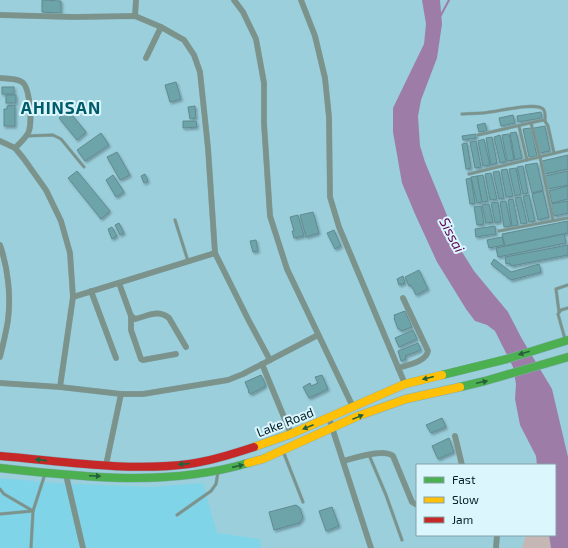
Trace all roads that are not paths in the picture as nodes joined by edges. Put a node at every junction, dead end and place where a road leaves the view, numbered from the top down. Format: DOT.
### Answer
graph roads {
  1 [pos="136,0"];
  2 [pos="234,0"];
  3 [pos="301,0"];
  4 [pos="0,15"];
  5 [pos="135,16"];
  6 [pos="161,27"];
  7 [pos="146,58"];
  8 [pos="0,78"];
  9 [pos="462,114"];
  10 [pos="545,121"];
  11 [pos="532,123"];
  12 [pos="519,126"];
  13 [pos="478,135"];
  14 [pos="26,136"];
  15 [pos="0,140"];
  16 [pos="15,148"];
  17 [pos="568,150"];
  18 [pos="554,153"];
  19 [pos="540,157"];
  20 [pos="527,160"];
  21 [pos="84,167"];
  22 [pos="469,174"];
  23 [pos="568,218"];
  24 [pos="175,220"];
  25 [pos="553,220"];
  26 [pos="499,231"];
  27 [pos="0,245"];
  28 [pos="215,253"];
  29 [pos="188,261"];
  30 [pos="3,269"];
  31 [pos="119,283"];
  32 [pos="568,285"];
  33 [pos="91,291"];
  34 [pos="72,297"];
  35 [pos="403,298"];
  36 [pos="568,308"];
  37 [pos="559,312"];
  38 [pos="131,316"];
  39 [pos="318,335"];
  40 [pos="567,340"];
  41 [pos="186,347"];
  42 [pos="176,354"];
  43 [pos="0,357"];
  44 [pos="568,357"];
  45 [pos="116,358"];
  46 [pos="270,360"];
  47 [pos="262,364"];
  48 [pos="398,368"];
  49 [pos="0,383"];
  50 [pos="405,384"];
  51 [pos="60,387"];
  52 [pos="121,394"];
  53 [pos="353,407"];
  54 [pos="329,418"];
  55 [pos="332,428"];
  56 [pos="291,434"];
  57 [pos="455,436"];
  58 [pos="283,450"];
  59 [pos="369,455"];
  60 [pos="0,456"];
  61 [pos="343,461"];
  62 [pos="462,464"];
  63 [pos="106,466"];
  64 [pos="0,468"];
  65 [pos="218,470"];
  66 [pos="46,472"];
  67 [pos="66,475"];
  68 [pos="0,489"];
  69 [pos="303,502"];
  70 [pos="416,504"];
  71 [pos="33,511"];
  72 [pos="0,514"];
  73 [pos="177,515"];
  74 [pos="497,536"];
  75 [pos="402,540"];
  76 [pos="31,548"];
  77 [pos="83,548"];
  78 [pos="371,548"];
  79 [pos="496,548"];
  1 -- 5 [label="street"];
  2 -- 39 [label="street"];
  3 -- 48 [label="street"];
  4 -- 5 [label="street"];
  5 -- 6 [label="street"];
  6 -- 7 [label="street"];
  6 -- 28 [label="street"];
  8 -- 14 [label="street"];
  9 -- 10 [label="lane"];
  10 -- 11 [label="lane"];
  10 -- 18 [label="lane"];
  11 -- 12 [label="lane"];
  11 -- 19 [label="lane"];
  12 -- 13 [label="lane"];
  12 -- 20 [label="lane"];
  14 -- 16 [label="street"];
  14 -- 21 [label="lane"];
  15 -- 16 [label="street"];
  16 -- 34 [label="street"];
  17 -- 18 [label="lane"];
  18 -- 19 [label="lane"];
  19 -- 20 [label="lane"];
  19 -- 25 [label="lane"];
  20 -- 22 [label="lane"];
  23 -- 25 [label="lane"];
  24 -- 29 [label="lane"];
  25 -- 26 [label="lane"];
  27 -- 30 [label="street"];
  28 -- 29 [label="street"];
  28 -- 46 [label="street"];
  29 -- 31 [label="street"];
  30 -- 43 [label="street"];
  31 -- 33 [label="street"];
  31 -- 38 [label="street"];
  32 -- 37 [label="lane"];
  33 -- 34 [label="street"];
  33 -- 45 [label="street"];
  34 -- 51 [label="street"];
  35 -- 48 [label="street"];
  36 -- 37 [label="lane"];
  37 -- 40 [label="lane"];
  38 -- 41 [label="street"];
  38 -- 42 [label="street"];
  39 -- 46 [label="street"];
  39 -- 53 [label="street"];
  40 -- 50 [label="main road, Lake Road, one-way"];
  55 -- 44 [label="main road, Lake Road, one-way"];
  46 -- 47 [label="street"];
  47 -- 52 [label="street"];
  47 -- 56 [label="street"];
  48 -- 50 [label="street"];
  49 -- 51 [label="street"];
  50 -- 53 [label="main road, Lake Road"];
  51 -- 52 [label="street"];
  52 -- 63 [label="street"];
  53 -- 54 [label="main road, Lake Road"];
  54 -- 55 [label="street"];
  54 -- 56 [label="main road, Lake Road, one-way"];
  55 -- 58 [label="main road, Lake Road"];
  55 -- 61 [label="street"];
  56 -- 63 [label="main road, Lake Road, one-way"];
  57 -- 62 [label="street"];
  65 -- 58 [label="main road, Lake Road, one-way"];
  58 -- 69 [label="lane"];
  59 -- 61 [label="street"];
  59 -- 70 [label="street"];
  59 -- 75 [label="lane"];
  63 -- 60 [label="main road, Lake Road, one-way"];
  61 -- 78 [label="street"];
  64 -- 66 [label="main road, Lake Road"];
  67 -- 65 [label="main road, Lake Road, one-way"];
  65 -- 73 [label="lane"];
  66 -- 67 [label="main road, Lake Road"];
  66 -- 71 [label="lane"];
  67 -- 77 [label="street"];
  68 -- 71 [label="lane"];
  71 -- 72 [label="lane"];
  71 -- 76 [label="lane"];
  74 -- 79 [label="street"];
}
